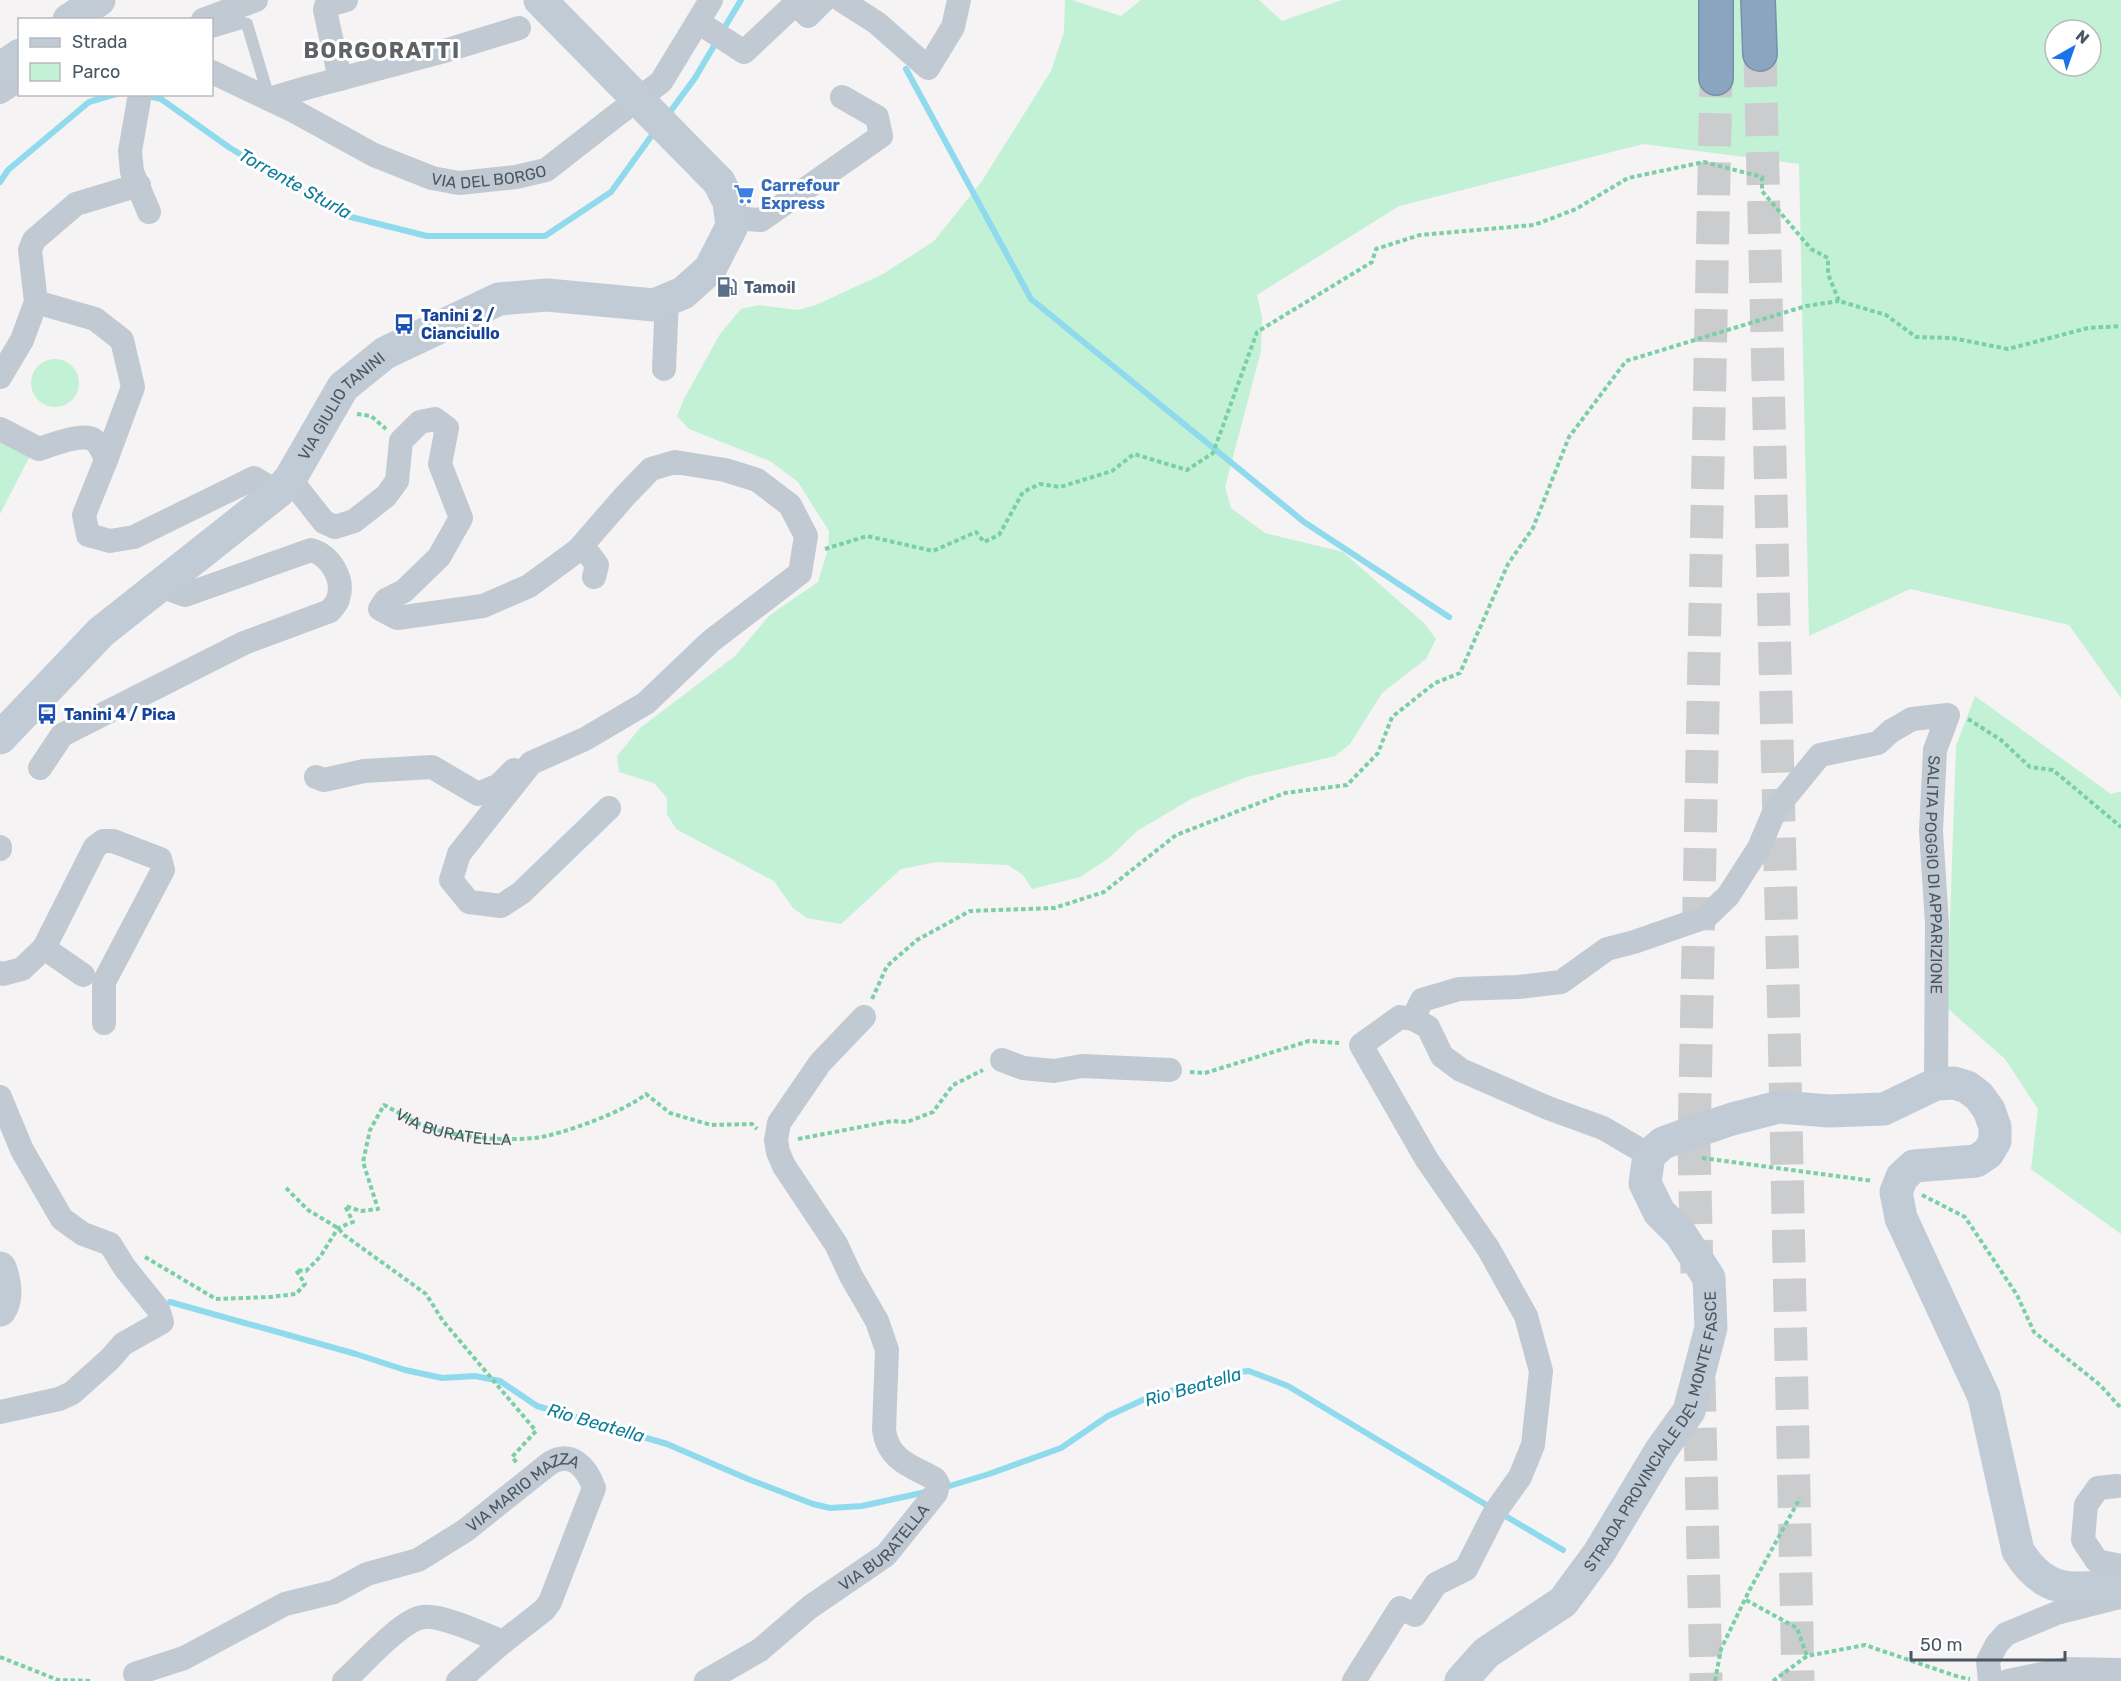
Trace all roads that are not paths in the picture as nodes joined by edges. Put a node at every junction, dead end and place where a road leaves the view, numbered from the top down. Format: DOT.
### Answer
graph roads {
  1 [pos="99,0"];
  2 [pos="256,0"];
  3 [pos="346,0"];
  4 [pos="540,0"];
  5 [pos="711,0"];
  6 [pos="824,0"];
  7 [pos="841,0"];
  8 [pos="959,0"];
  9 [pos="1716,0"];
  10 [pos="1759,6"];
  11 [pos="72,18"];
  12 [pos="208,18"];
  13 [pos="698,22"];
  14 [pos="519,28"];
  15 [pos="213,32"];
  16 [pos="1760,54"];
  17 [pos="18,56"];
  18 [pos="0,69"];
  19 [pos="213,72"];
  20 [pos="1716,78"];
  21 [pos="340,79"];
  22 [pos="18,80"];
  23 [pos="0,92"];
  24 [pos="140,96"];
  25 [pos="842,97"];
  26 [pos="269,99"];
  27 [pos="139,185"];
  28 [pos="150,212"];
  29 [pos="731,218"];
  30 [pos="667,299"];
  31 [pos="36,302"];
  32 [pos="664,369"];
  33 [pos="0,377"];
  34 [pos="0,429"];
  35 [pos="106,460"];
  36 [pos="284,486"];
  37 [pos="578,550"];
  38 [pos="594,577"];
  39 [pos="160,586"];
  40 [pos="0,738"];
  41 [pos="585,738"];
  42 [pos="40,768"];
  43 [pos="316,777"];
  44 [pos="609,808"];
  45 [pos="44,948"];
  46 [pos="0,973"];
  47 [pos="83,975"];
  48 [pos="864,1017"];
  49 [pos="1413,1019"];
  50 [pos="104,1023"];
  51 [pos="1002,1060"];
  52 [pos="1170,1070"];
  53 [pos="1936,1084"];
  54 [pos="0,1097"];
  55 [pos="1649,1155"];
  56 [pos="0,1268"];
  57 [pos="0,1310"];
  58 [pos="0,1412"];
  59 [pos="2117,1486"];
  60 [pos="2121,1566"];
  61 [pos="2121,1586"];
  62 [pos="2121,1592"];
  63 [pos="503,1642"];
  64 [pos="2121,1670"];
  65 [pos="135,1674"];
  66 [pos="1980,1680"];
  67 [pos="344,1681"];
  68 [pos="458,1681"];
  69 [pos="706,1681"];
  70 [pos="1354,1681"];
  71 [pos="1461,1681"];
  72 [pos="2008,1681"];
  1 -- 11 [label="main road"];
  2 -- 12 [label="street"];
  3 -- 21 [label="street"];
  4 -- 29 [label="main road, bridge"];
  5 -- 13 [label="street, VIA DEL BORGO"];
  6 -- 13 [label="street"];
  7 -- 8 [label="street"];
  9 -- 20 [label="highway"];
  10 -- 16 [label="highway"];
  13 -- 26 [label="street, VIA DEL BORGO"];
  14 -- 21 [label="street"];
  15 -- 26 [label="lane"];
  17 -- 18 [label="main road"];
  19 -- 26 [label="street, VIA DEL BORGO"];
  21 -- 26 [label="street"];
  22 -- 23 [label="street"];
  24 -- 27 [label="street"];
  25 -- 29 [label="street"];
  27 -- 28 [label="street"];
  27 -- 31 [label="street"];
  29 -- 30 [label="main road, VIA GIULIO TANINI"];
  30 -- 32 [label="street"];
  30 -- 36 [label="main road, VIA GIULIO TANINI"];
  31 -- 33 [label="street"];
  31 -- 35 [label="street"];
  34 -- 35 [label="street"];
  35 -- 36 [label="street"];
  36 -- 37 [label="street"];
  36 -- 39 [label="main road, VIA GIULIO TANINI"];
  37 -- 38 [label="street"];
  37 -- 41 [label="street"];
  39 -- 40 [label="main road, VIA GIULIO TANINI"];
  39 -- 42 [label="street"];
  41 -- 43 [label="street"];
  41 -- 44 [label="street"];
  45 -- 46 [label="street"];
  45 -- 47 [label="street"];
  45 -- 50 [label="street"];
  48 -- 69 [label="street, VIA BURATELLA"];
  49 -- 53 [label="street, SALITA POGGIO DI APPARIZIONE"];
  49 -- 55 [label="street"];
  49 -- 70 [label="street"];
  51 -- 52 [label="street"];
  53 -- 55 [label="main road"];
  53 -- 61 [label="main road"];
  54 -- 58 [label="street"];
  55 -- 71 [label="main road, STRADA PROVINCIALE DEL MONTE FASCE"];
  56 -- 57 [label="main road"];
  59 -- 60 [label="street"];
  62 -- 66 [label="street"];
  63 -- 65 [label="street, VIA MARIO MAZZA"];
  63 -- 67 [label="street"];
  63 -- 68 [label="street, VIA MARIO MAZZA"];
  64 -- 72 [label="street"];
}
